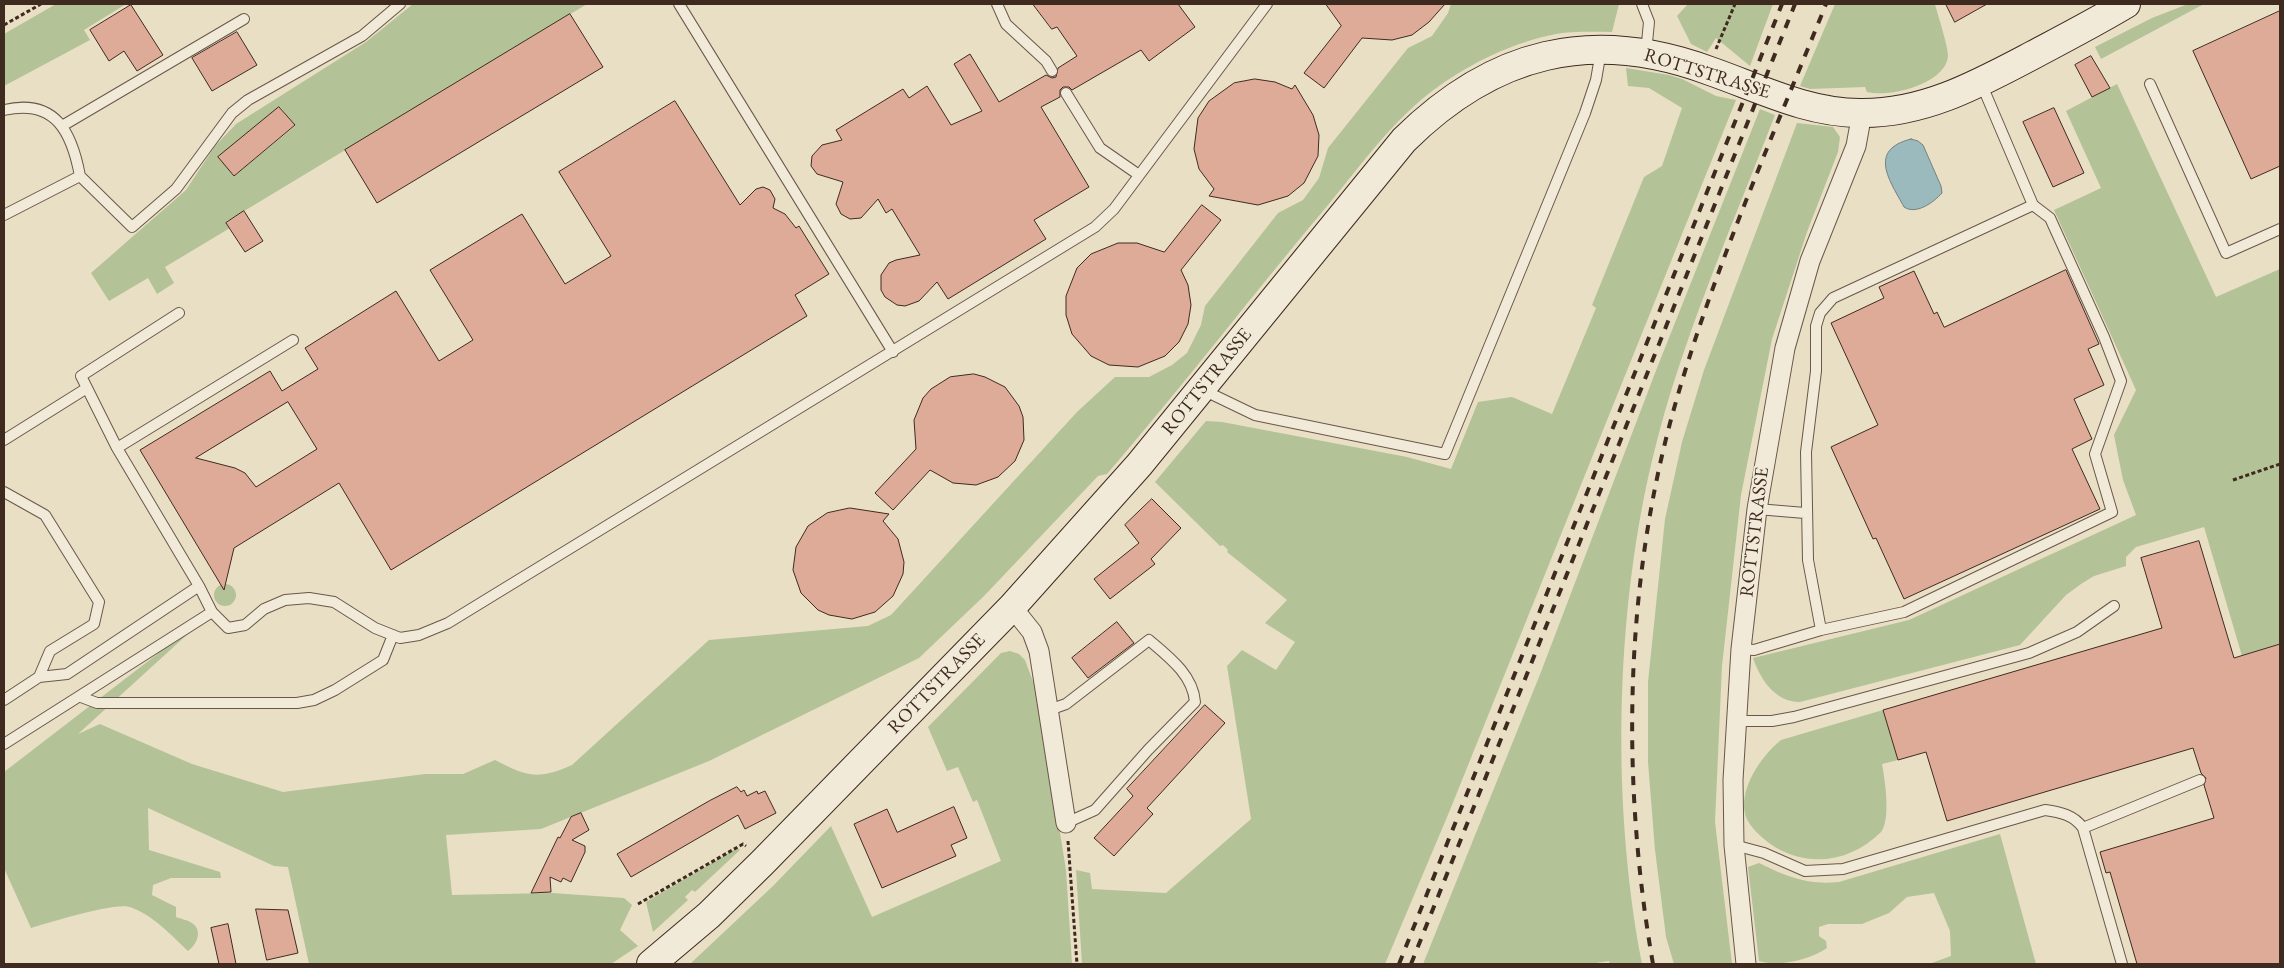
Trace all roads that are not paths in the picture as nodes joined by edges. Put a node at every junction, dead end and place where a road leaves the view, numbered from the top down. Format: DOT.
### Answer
graph roads {
  1 [pos="400,4"];
  2 [pos="679,4"];
  3 [pos="997,4"];
  4 [pos="1267,4"];
  5 [pos="1642,4"];
  6 [pos="2126,4"];
  7 [pos="244,19"];
  8 [pos="1602,50"];
  9 [pos="1646,53"];
  10 [pos="1052,71"];
  11 [pos="2150,84"];
  12 [pos="1066,93"];
  13 [pos="1985,93"];
  14 [pos="4,110"];
  15 [pos="1862,113"];
  16 [pos="62,126"];
  17 [pos="1139,175"];
  18 [pos="80,176"];
  19 [pos="2033,205"];
  20 [pos="4,215"];
  21 [pos="2280,229"];
  22 [pos="179,313"];
  23 [pos="293,340"];
  24 [pos="892,352"];
  25 [pos="87,388"];
  26 [pos="1201,389"];
  27 [pos="4,440"];
  28 [pos="117,448"];
  29 [pos="4,492"];
  30 [pos="1757,510"];
  31 [pos="1805,513"];
  32 [pos="200,586"];
  33 [pos="2114,606"];
  34 [pos="1012,607"];
  35 [pos="212,612"];
  36 [pos="1821,630"];
  37 [pos="393,635"];
  38 [pos="1741,649"];
  39 [pos="39,677"];
  40 [pos="81,697"];
  41 [pos="4,700"];
  42 [pos="1049,710"];
  43 [pos="1735,721"];
  44 [pos="4,744"];
  45 [pos="2200,780"];
  46 [pos="1066,823"];
  47 [pos="2083,828"];
  48 [pos="1734,845"];
  49 [pos="651,964"];
  50 [pos="1746,964"];
  51 [pos="2122,964"];
  1 -- 18 [label="lane"];
  2 -- 24 [label="lane"];
  3 -- 10 [label="lane"];
  4 -- 17 [label="lane"];
  5 -- 9 [label="lane"];
  6 -- 13 [label="street, ROTTSTRASSE"];
  7 -- 16 [label="lane"];
  8 -- 9 [label="street, ROTTSTRASSE"];
  8 -- 26 [label="street, ROTTSTRASSE"];
  8 -- 26 [label="lane"];
  9 -- 15 [label="street, ROTTSTRASSE"];
  11 -- 21 [label="lane"];
  12 -- 17 [label="lane"];
  13 -- 15 [label="street, ROTTSTRASSE"];
  13 -- 19 [label="lane"];
  14 -- 16 [label="lane"];
  15 -- 30 [label="street, ROTTSTRASSE"];
  16 -- 18 [label="lane"];
  17 -- 24 [label="lane"];
  18 -- 20 [label="lane"];
  19 -- 31 [label="lane"];
  19 -- 36 [label="lane"];
  22 -- 25 [label="lane"];
  23 -- 28 [label="lane"];
  24 -- 37 [label="lane"];
  25 -- 27 [label="lane"];
  25 -- 28 [label="lane"];
  26 -- 34 [label="street, ROTTSTRASSE"];
  28 -- 32 [label="lane"];
  29 -- 39 [label="lane"];
  30 -- 31 [label="lane"];
  30 -- 38 [label="street, ROTTSTRASSE"];
  31 -- 36 [label="lane"];
  32 -- 35 [label="lane"];
  32 -- 39 [label="lane"];
  33 -- 43 [label="lane"];
  34 -- 42 [label="street"];
  34 -- 49 [label="street, ROTTSTRASSE"];
  35 -- 37 [label="lane"];
  35 -- 40 [label="lane"];
  36 -- 38 [label="lane"];
  37 -- 40 [label="lane"];
  38 -- 43 [label="street, ROTTSTRASSE"];
  39 -- 41 [label="lane"];
  40 -- 44 [label="lane"];
  42 -- 46 [label="street"];
  42 -- 46 [label="lane"];
  43 -- 48 [label="street, ROTTSTRASSE"];
  45 -- 47 [label="lane"];
  47 -- 48 [label="lane"];
  47 -- 51 [label="lane"];
  48 -- 50 [label="street, ROTTSTRASSE"];
}
